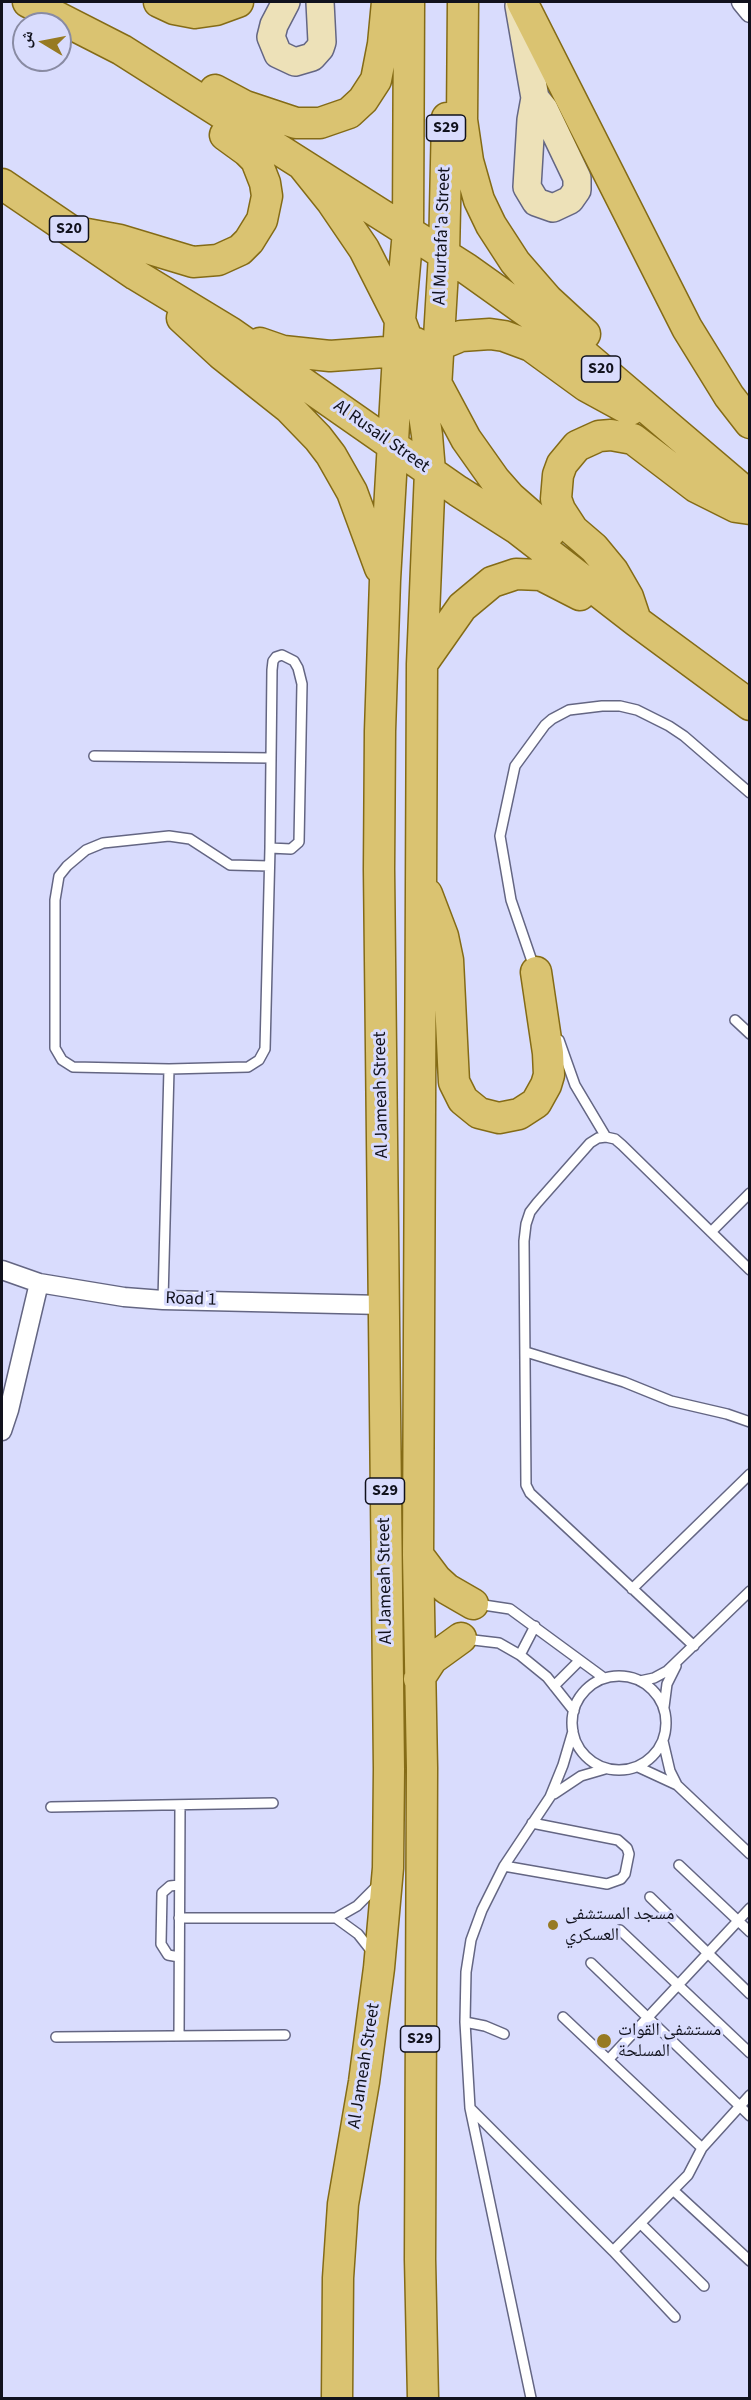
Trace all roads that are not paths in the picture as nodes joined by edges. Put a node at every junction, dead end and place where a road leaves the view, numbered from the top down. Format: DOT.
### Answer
graph roads {
  1 [pos="27,2"];
  2 [pos="159,2"];
  3 [pos="238,2"];
  4 [pos="286,2"];
  5 [pos="320,2"];
  6 [pos="387,2"];
  7 [pos="409,2"];
  8 [pos="449,2"];
  9 [pos="463,2"];
  10 [pos="520,2"];
  11 [pos="741,2"];
  12 [pos="750,13"];
  13 [pos="122,50"];
  14 [pos="157,72"];
  15 [pos="535,98"];
  16 [pos="304,167"];
  17 [pos="2,184"];
  18 [pos="408,231"];
  19 [pos="75,232"];
  20 [pos="444,254"];
  21 [pos="136,274"];
  22 [pos="230,332"];
  23 [pos="417,347"];
  24 [pos="437,388"];
  25 [pos="660,419"];
  26 [pos="750,423"];
  27 [pos="393,445"];
  28 [pos="430,471"];
  29 [pos="750,487"];
  30 [pos="750,496"];
  31 [pos="750,509"];
  32 [pos="385,580"];
  33 [pos="608,600"];
  34 [pos="636,621"];
  35 [pos="422,664"];
  36 [pos="696,665"];
  37 [pos="750,705"];
  38 [pos="94,756"];
  39 [pos="271,758"];
  40 [pos="750,793"];
  41 [pos="270,848"];
  42 [pos="269,866"];
  43 [pos="421,877"];
  44 [pos="536,972"];
  45 [pos="735,1020"];
  46 [pos="750,1034"];
  47 [pos="169,1069"];
  48 [pos="606,1137"];
  49 [pos="750,1193"];
  50 [pos="711,1232"];
  51 [pos="2,1270"];
  52 [pos="750,1270"];
  53 [pos="39,1283"];
  54 [pos="162,1300"];
  55 [pos="383,1305"];
  56 [pos="526,1352"];
  57 [pos="750,1422"];
  58 [pos="2,1431"];
  59 [pos="750,1474"];
  60 [pos="418,1555"];
  61 [pos="632,1589"];
  62 [pos="750,1591"];
  63 [pos="462,1603"];
  64 [pos="535,1626"];
  65 [pos="437,1637"];
  66 [pos="694,1646"];
  67 [pos="520,1655"];
  68 [pos="579,1661"];
  69 [pos="679,1662"];
  70 [pos="604,1678"];
  71 [pos="419,1679"];
  72 [pos="640,1681"];
  73 [pos="554,1686"];
  74 [pos="664,1709"];
  75 [pos="574,1711"];
  76 [pos="573,1731"];
  77 [pos="663,1741"];
  78 [pos="638,1767"];
  79 [pos="606,1769"];
  80 [pos="677,1785"];
  81 [pos="550,1797"];
  82 [pos="273,1803"];
  83 [pos="180,1805"];
  84 [pos="51,1807"];
  85 [pos="532,1823"];
  86 [pos="750,1854"];
  87 [pos="679,1865"];
  88 [pos="504,1866"];
  89 [pos="388,1868"];
  90 [pos="179,1885"];
  91 [pos="650,1898"];
  92 [pos="750,1908"];
  93 [pos="179,1918"];
  94 [pos="336,1918"];
  95 [pos="737,1921"];
  96 [pos="620,1930"];
  97 [pos="750,1932"];
  98 [pos="707,1954"];
  99 [pos="179,1957"];
  100 [pos="591,1963"];
  101 [pos="379,1968"];
  102 [pos="678,1986"];
  103 [pos="750,1994"];
  104 [pos="563,2017"];
  105 [pos="648,2018"];
  106 [pos="465,2022"];
  107 [pos="504,2034"];
  108 [pos="179,2035"];
  109 [pos="285,2035"];
  110 [pos="56,2037"];
  111 [pos="750,2053"];
  112 [pos="609,2059"];
  113 [pos="750,2095"];
  114 [pos="739,2106"];
  115 [pos="470,2108"];
  116 [pos="750,2116"];
  117 [pos="702,2148"];
  118 [pos="673,2190"];
  119 [pos="641,2224"];
  120 [pos="613,2251"];
  121 [pos="750,2261"];
  122 [pos="704,2286"];
  123 [pos="675,2317"];
  124 [pos="426,2387"];
  125 [pos="338,2398"];
  126 [pos="531,2398"];
  1 -- 13 [label="main road, S20"];
  2 -- 3 [label="main road"];
  4 -- 5 [label="main road"];
  6 -- 13 [label="main road"];
  7 -- 18 [label="main road, Al Murtafa'a Street / S29"];
  8 -- 20 [label="main road, Al Murtafa'a Street / S29"];
  9 -- 29 [label="main road"];
  10 -- 15 [label="main road"];
  10 -- 26 [label="main road"];
  11 -- 12 [label="street"];
  13 -- 14 [label="main road, S20"];
  14 -- 16 [label="main road, S20"];
  14 -- 19 [label="main road"];
  16 -- 18 [label="main road, S20"];
  16 -- 23 [label="main road"];
  17 -- 19 [label="main road, Al Rusail Street / S20"];
  18 -- 20 [label="main road, S20"];
  18 -- 23 [label="main road, Al Murtafa'a Street / S29"];
  19 -- 21 [label="main road, Al Rusail Street / S20"];
  20 -- 23 [label="main road, Al Murtafa'a Street / S29"];
  20 -- 25 [label="main road, S20"];
  21 -- 22 [label="main road, Al Rusail Street / S20"];
  21 -- 32 [label="main road"];
  22 -- 23 [label="main road"];
  22 -- 27 [label="main road, Al Rusail Street / S20"];
  23 -- 24 [label="main road, Al Murtafa'a Street / S29"];
  23 -- 25 [label="main road"];
  23 -- 27 [label="main road, Al Murtafa'a Street / S29"];
  23 -- 28 [label="main road"];
  24 -- 28 [label="main road, Al Murtafa'a Street / S29"];
  24 -- 33 [label="main road"];
  25 -- 30 [label="main road, S20"];
  27 -- 28 [label="main road, Al Rusail Street / S20"];
  27 -- 32 [label="main road, S29"];
  28 -- 33 [label="main road, Al Rusail Street / S20"];
  28 -- 35 [label="main road, S29"];
  31 -- 34 [label="main road"];
  32 -- 55 [label="main road, Al Jameah Street / S29"];
  33 -- 34 [label="main road, Al Rusail Street / S20"];
  34 -- 36 [label="main road, Al Rusail Street / S20"];
  35 -- 36 [label="main road"];
  35 -- 43 [label="main road, Al Jameah Street / S29"];
  36 -- 37 [label="main road, Al Rusail Street / S20"];
  38 -- 39 [label="lane"];
  39 -- 41 [label="lane"];
  39 -- 41 [label="lane"];
  40 -- 44 [label="lane"];
  41 -- 42 [label="lane"];
  42 -- 47 [label="lane"];
  42 -- 47 [label="lane"];
  43 -- 44 [label="main road"];
  43 -- 60 [label="main road, Al Jameah Street / S29"];
  44 -- 48 [label="lane"];
  45 -- 46 [label="lane"];
  47 -- 54 [label="lane"];
  48 -- 50 [label="lane"];
  48 -- 56 [label="lane"];
  49 -- 50 [label="lane"];
  50 -- 52 [label="lane"];
  51 -- 53 [label="street, Road 1"];
  53 -- 54 [label="street, Road 1"];
  53 -- 58 [label="street"];
  54 -- 55 [label="street, Road 1"];
  55 -- 89 [label="main road, Al Jameah Street / S29"];
  56 -- 57 [label="lane"];
  56 -- 61 [label="lane"];
  59 -- 61 [label="lane"];
  60 -- 63 [label="main road"];
  60 -- 65 [label="main road, Al Jameah Street / S29"];
  61 -- 66 [label="lane"];
  62 -- 66 [label="lane"];
  63 -- 64 [label="lane"];
  64 -- 67 [label="lane"];
  64 -- 68 [label="lane"];
  65 -- 67 [label="lane"];
  65 -- 71 [label="main road, Al Jameah Street / S29"];
  65 -- 71 [label="main road"];
  66 -- 69 [label="lane"];
  67 -- 73 [label="lane"];
  68 -- 70 [label="lane"];
  68 -- 73 [label="lane"];
  69 -- 72 [label="lane"];
  69 -- 74 [label="lane"];
  70 -- 72 [label="lane"];
  70 -- 75 [label="lane"];
  71 -- 124 [label="main road, Al Jameah Street / S29"];
  72 -- 74 [label="lane"];
  73 -- 75 [label="lane"];
  74 -- 77 [label="lane"];
  75 -- 76 [label="lane"];
  76 -- 79 [label="lane"];
  76 -- 81 [label="lane"];
  77 -- 78 [label="lane"];
  77 -- 80 [label="lane"];
  78 -- 79 [label="lane"];
  78 -- 80 [label="lane"];
  79 -- 81 [label="lane"];
  80 -- 86 [label="lane"];
  81 -- 85 [label="lane"];
  82 -- 83 [label="lane"];
  83 -- 84 [label="lane"];
  83 -- 90 [label="lane"];
  85 -- 88 [label="lane"];
  85 -- 88 [label="lane"];
  87 -- 95 [label="lane"];
  88 -- 106 [label="lane"];
  89 -- 94 [label="lane"];
  89 -- 101 [label="main road, Al Jameah Street / S29"];
  90 -- 93 [label="lane"];
  90 -- 99 [label="lane"];
  91 -- 98 [label="lane"];
  92 -- 95 [label="lane"];
  93 -- 94 [label="lane"];
  93 -- 99 [label="lane"];
  94 -- 101 [label="lane"];
  95 -- 97 [label="lane"];
  95 -- 98 [label="lane"];
  96 -- 102 [label="lane"];
  98 -- 102 [label="lane"];
  98 -- 103 [label="lane"];
  99 -- 108 [label="lane"];
  100 -- 105 [label="lane"];
  101 -- 125 [label="main road, Al Jameah Street / S29"];
  102 -- 105 [label="lane"];
  102 -- 111 [label="lane"];
  104 -- 112 [label="lane"];
  105 -- 112 [label="lane"];
  105 -- 114 [label="lane"];
  106 -- 107 [label="lane"];
  106 -- 115 [label="lane"];
  108 -- 109 [label="lane"];
  108 -- 110 [label="lane"];
  112 -- 117 [label="lane"];
  113 -- 114 [label="lane"];
  114 -- 116 [label="lane"];
  114 -- 117 [label="lane"];
  115 -- 120 [label="lane"];
  115 -- 126 [label="lane"];
  117 -- 118 [label="lane"];
  118 -- 119 [label="lane"];
  118 -- 121 [label="lane"];
  119 -- 120 [label="lane"];
  119 -- 122 [label="lane"];
  120 -- 123 [label="lane"];
}
